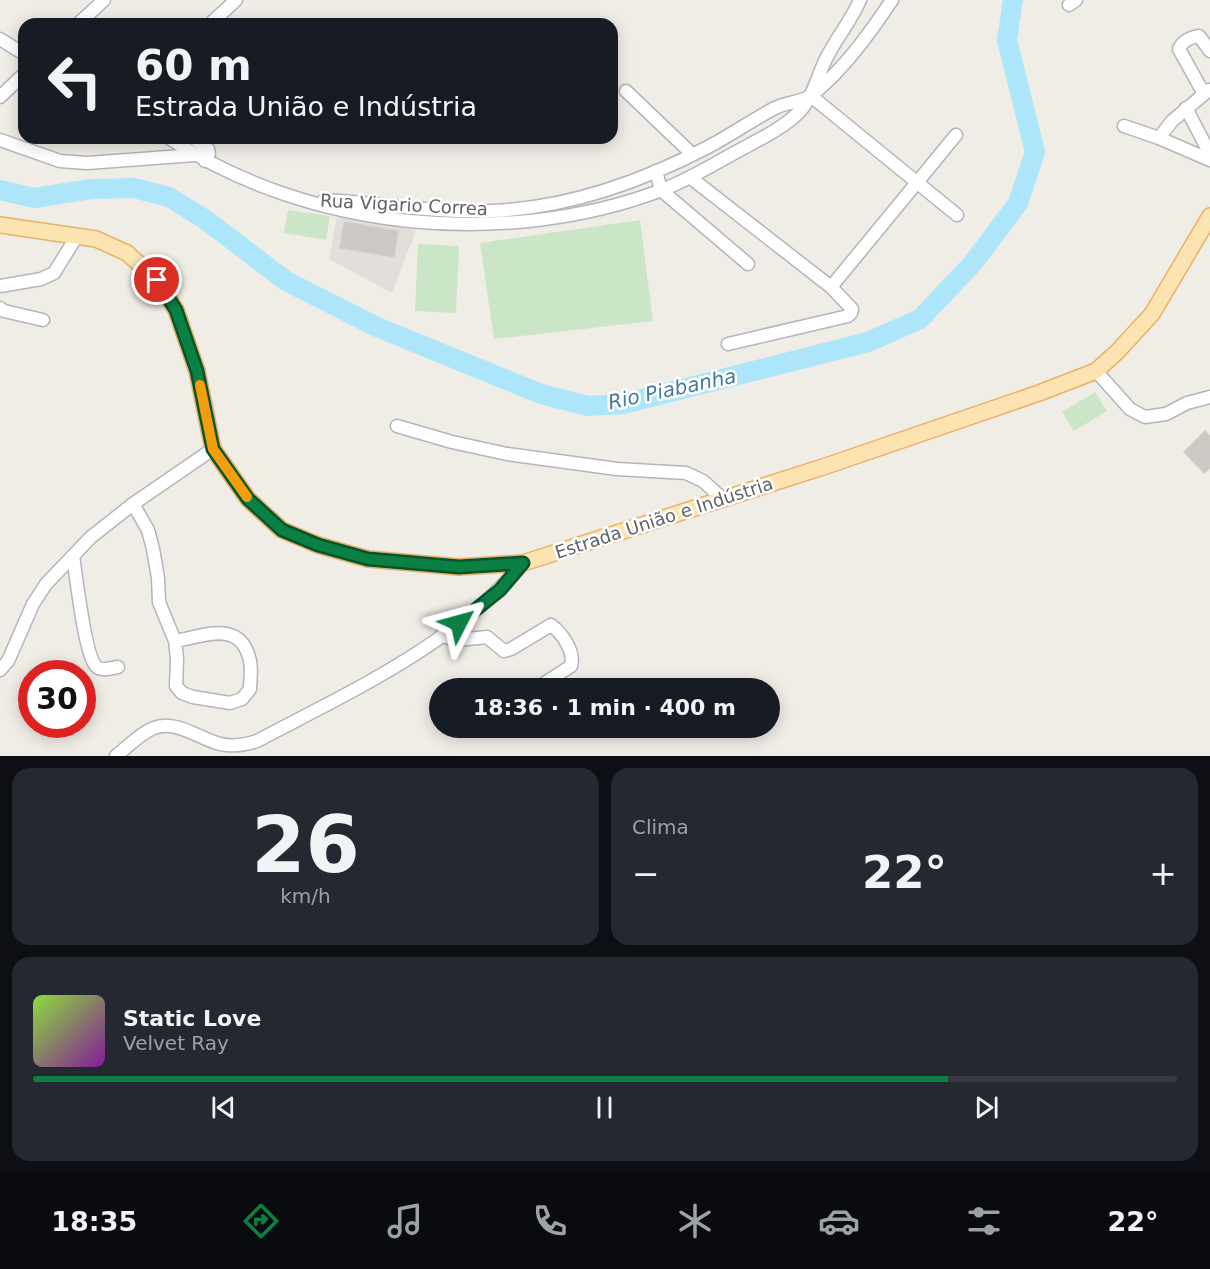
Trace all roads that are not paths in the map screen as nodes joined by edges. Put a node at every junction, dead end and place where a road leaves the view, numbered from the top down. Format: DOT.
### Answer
graph roads {
  1 [pos="104,0"];
  2 [pos="236,0"];
  3 [pos="892,0"];
  4 [pos="858,2"];
  5 [pos="84,18"];
  6 [pos="216,18"];
  7 [pos="0,39"];
  8 [pos="18,50"];
  9 [pos="1210,51"];
  10 [pos="18,80"];
  11 [pos="626,91"];
  12 [pos="1207,91"];
  13 [pos="811,96"];
  14 [pos="0,98"];
  15 [pos="1186,108"];
  16 [pos="1124,126"];
  17 [pos="956,135"];
  18 [pos="1159,138"];
  19 [pos="0,140"];
  20 [pos="165,144"];
  21 [pos="178,144"];
  22 [pos="201,144"];
  23 [pos="692,154"];
  24 [pos="1210,154"];
  25 [pos="155,158"];
  26 [pos="200,158"];
  27 [pos="1210,160"];
  28 [pos="656,171"];
  29 [pos="690,178"];
  30 [pos="918,182"];
  31 [pos="661,190"];
  32 [pos="298,199"];
  33 [pos="463,211"];
  34 [pos="957,215"];
  35 [pos="1210,216"];
  36 [pos="0,225"];
  37 [pos="459,225"];
  38 [pos="77,236"];
  39 [pos="748,264"];
  40 [pos="0,286"];
  41 [pos="831,287"];
  42 [pos="0,308"];
  43 [pos="43,320"];
  44 [pos="728,344"];
  45 [pos="1096,371"];
  46 [pos="1210,397"];
  47 [pos="397,426"];
  48 [pos="213,449"];
  49 [pos="723,499"];
  50 [pos="133,504"];
  51 [pos="73,556"];
  52 [pos="523,563"];
  53 [pos="441,636"];
  54 [pos="175,641"];
  55 [pos="118,667"];
  56 [pos="0,670"];
  57 [pos="552,678"];
  58 [pos="116,756"];
  1 -- 5 [label="street"];
  2 -- 6 [label="street"];
  3 -- 13 [label="street"];
  4 -- 13 [label="street, Rua Vigario Correa"];
  7 -- 8 [label="street"];
  9 -- 12 [label="street"];
  10 -- 14 [label="street"];
  11 -- 23 [label="street"];
  12 -- 15 [label="street"];
  13 -- 23 [label="street, Rua Vigario Correa"];
  13 -- 29 [label="street, Rua Vigario Correa"];
  13 -- 30 [label="street"];
  15 -- 18 [label="street"];
  15 -- 24 [label="street"];
  16 -- 18 [label="street"];
  17 -- 30 [label="street"];
  18 -- 27 [label="street"];
  19 -- 25 [label="street, Rua Vigario Correa"];
  20 -- 25 [label="street"];
  21 -- 26 [label="street"];
  22 -- 26 [label="street"];
  23 -- 28 [label="street, Rua Vigario Correa"];
  25 -- 26 [label="street, Rua Vigario Correa"];
  26 -- 32 [label="street, Rua Vigario Correa"];
  28 -- 31 [label="street"];
  28 -- 33 [label="street, Rua Vigario Correa"];
  29 -- 31 [label="street, Rua Vigario Correa"];
  29 -- 41 [label="street"];
  30 -- 34 [label="street"];
  30 -- 41 [label="street"];
  31 -- 37 [label="street, Rua Vigario Correa"];
  31 -- 39 [label="street"];
  32 -- 33 [label="street, Rua Vigario Correa"];
  32 -- 37 [label="street, Rua Vigario Correa"];
  33 -- 37 [label="street"];
  35 -- 45 [label="main road, Estrada União e Indústria"];
  36 -- 38 [label="main road, Estrada União e Indústria"];
  38 -- 40 [label="street"];
  38 -- 48 [label="main road, Estrada União e Indústria"];
  41 -- 44 [label="street"];
  42 -- 43 [label="street"];
  45 -- 46 [label="street"];
  45 -- 49 [label="main road, Estrada União e Indústria"];
  47 -- 49 [label="street"];
  48 -- 50 [label="street"];
  48 -- 52 [label="main road, Estrada União e Indústria"];
  49 -- 52 [label="main road, Estrada União e Indústria"];
  50 -- 51 [label="street"];
  50 -- 54 [label="street"];
  51 -- 55 [label="street"];
  51 -- 56 [label="street"];
  52 -- 53 [label="street"];
  53 -- 57 [label="street"];
  53 -- 58 [label="street"];
  54 -- 54 [label="street"];
}
